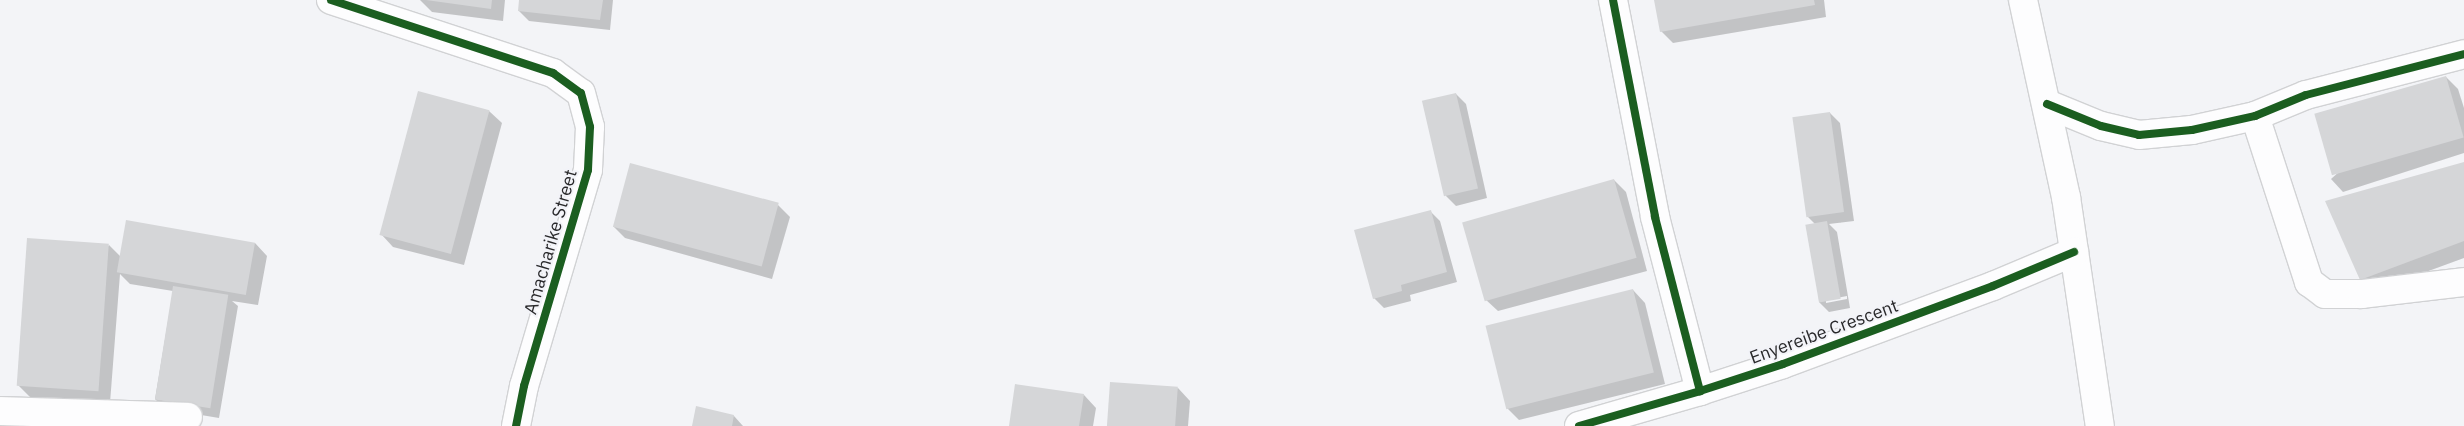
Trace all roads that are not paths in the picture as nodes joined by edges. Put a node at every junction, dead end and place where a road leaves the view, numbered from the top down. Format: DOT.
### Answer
graph roads {
  1 [pos="331,0"];
  2 [pos="1613,0"];
  3 [pos="2023,0"];
  4 [pos="2464,54"];
  5 [pos="2047,104"];
  6 [pos="2255,116"];
  7 [pos="2074,252"];
  8 [pos="2464,282"];
  9 [pos="1700,391"];
  10 [pos="0,411"];
  11 [pos="188,417"];
  12 [pos="516,426"];
  13 [pos="1579,426"];
  14 [pos="2100,426"];
  1 -- 12 [label="street, Amacharike Street"];
  2 -- 9 [label="street"];
  3 -- 5 [label="street"];
  4 -- 6 [label="street"];
  5 -- 6 [label="street"];
  5 -- 7 [label="street"];
  6 -- 8 [label="street"];
  7 -- 9 [label="street, Enyereibe Crescent"];
  7 -- 14 [label="street"];
  9 -- 13 [label="street, Enyereibe Crescent"];
  10 -- 11 [label="street"];
}
